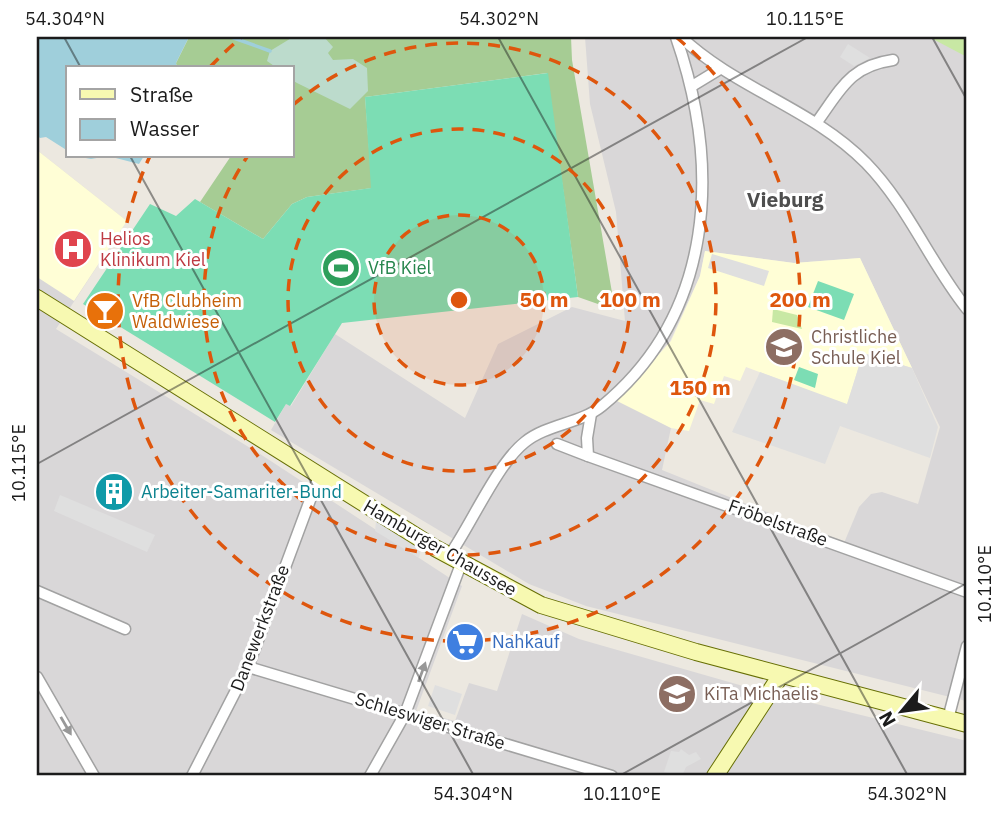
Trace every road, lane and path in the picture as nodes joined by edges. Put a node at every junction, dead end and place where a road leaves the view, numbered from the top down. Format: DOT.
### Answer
graph roads {
  1 [pos="679,37"];
  2 [pos="893,61"];
  3 [pos="720,69"];
  4 [pos="692,86"];
  5 [pos="817,122"];
  6 [pos="37,298"];
  7 [pos="967,309"];
  8 [pos="591,414"];
  9 [pos="557,444"];
  10 [pos="589,456"];
  11 [pos="319,476"];
  12 [pos="455,560"];
  13 [pos="37,591"];
  14 [pos="967,592"];
  15 [pos="125,629"];
  16 [pos="967,646"];
  17 [pos="248,667"];
  18 [pos="781,675"];
  19 [pos="37,677"];
  20 [pos="405,714"];
  21 [pos="948,719"];
  22 [pos="967,724"];
  23 [pos="94,776"];
  24 [pos="192,776"];
  25 [pos="370,776"];
  26 [pos="612,776"];
  27 [pos="715,776"];
  1 -- 3 [label="street"];
  1 -- 4 [label="street"];
  2 -- 5 [label="street"];
  3 -- 4 [label="street"];
  3 -- 5 [label="street"];
  4 -- 8 [label="street"];
  5 -- 7 [label="street"];
  6 -- 11 [label="main road, Hamburger Chaussee"];
  8 -- 10 [label="street"];
  8 -- 12 [label="street"];
  9 -- 10 [label="street, Fröbelstraße"];
  10 -- 14 [label="street, Fröbelstraße"];
  11 -- 12 [label="main road, Hamburger Chaussee"];
  11 -- 17 [label="street, Danewerkstraße"];
  12 -- 18 [label="main road, Hamburger Chaussee"];
  20 -- 12 [label="street, one-way"];
  13 -- 15 [label="street"];
  16 -- 21 [label="street"];
  17 -- 20 [label="street, Schleswiger Straße"];
  17 -- 24 [label="street, Danewerkstraße"];
  18 -- 21 [label="main road, Hamburger Chaussee"];
  18 -- 27 [label="main road"];
  19 -- 23 [label="street, one-way"];
  20 -- 25 [label="street"];
  20 -- 26 [label="street, Schleswiger Straße"];
  21 -- 22 [label="main road, Hamburger Chaussee"];
}
